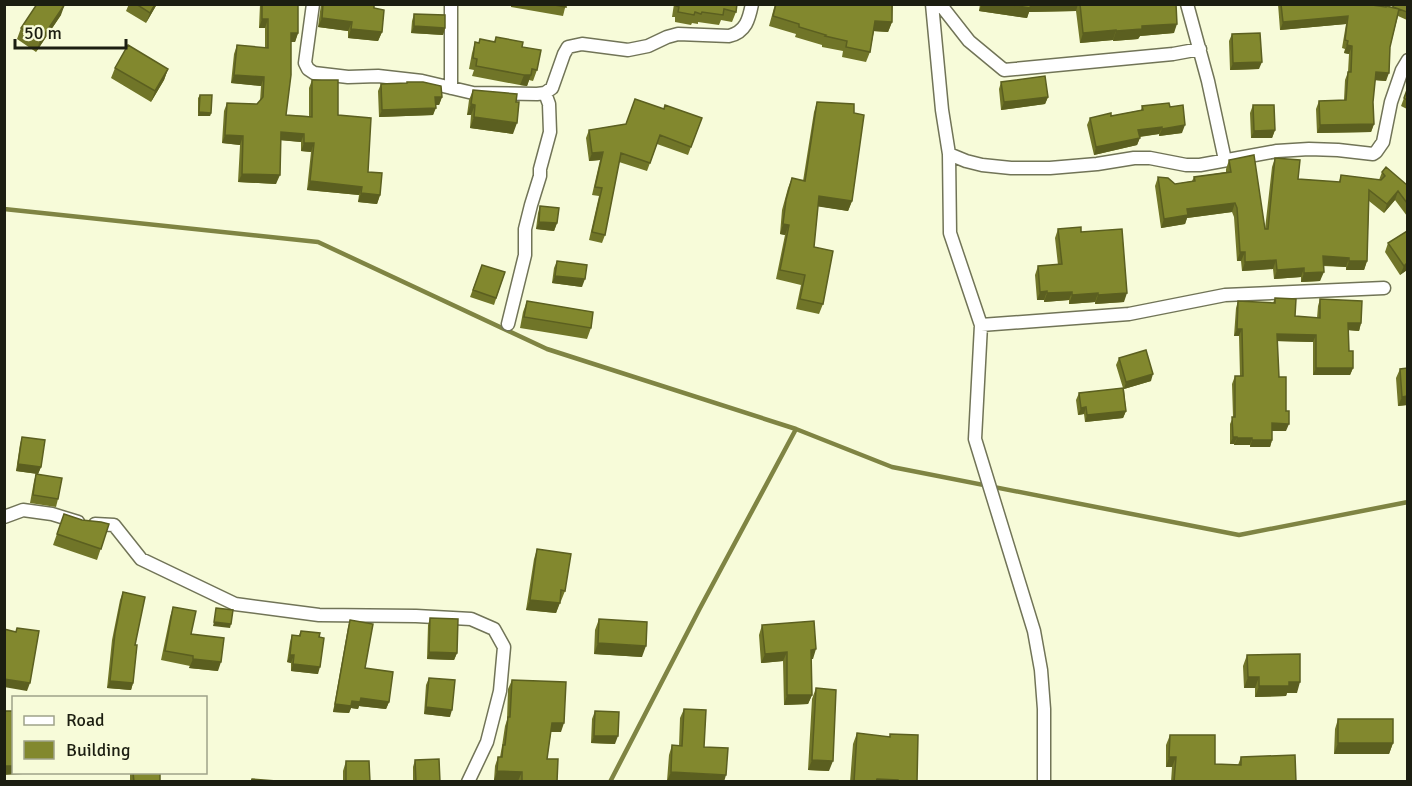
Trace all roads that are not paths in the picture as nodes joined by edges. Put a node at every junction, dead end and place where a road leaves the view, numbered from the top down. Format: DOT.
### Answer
graph roads {
  1 [pos="313,4"];
  2 [pos="451,4"];
  3 [pos="752,4"];
  4 [pos="932,4"];
  5 [pos="940,4"];
  6 [pos="1187,4"];
  7 [pos="1200,49"];
  8 [pos="1407,60"];
  9 [pos="451,88"];
  10 [pos="545,93"];
  11 [pos="949,154"];
  12 [pos="1225,160"];
  13 [pos="1384,288"];
  14 [pos="508,324"];
  15 [pos="981,325"];
  16 [pos="4,517"];
  17 [pos="468,782"];
  18 [pos="1044,782"];
  1 -- 9 [label="street"];
  2 -- 9 [label="street"];
  3 -- 10 [label="street"];
  4 -- 11 [label="street"];
  5 -- 7 [label="street"];
  6 -- 7 [label="street"];
  7 -- 12 [label="street"];
  8 -- 12 [label="street"];
  9 -- 10 [label="street"];
  10 -- 14 [label="street"];
  11 -- 12 [label="street"];
  11 -- 15 [label="street"];
  13 -- 15 [label="street"];
  15 -- 18 [label="street"];
  16 -- 17 [label="street"];
}
